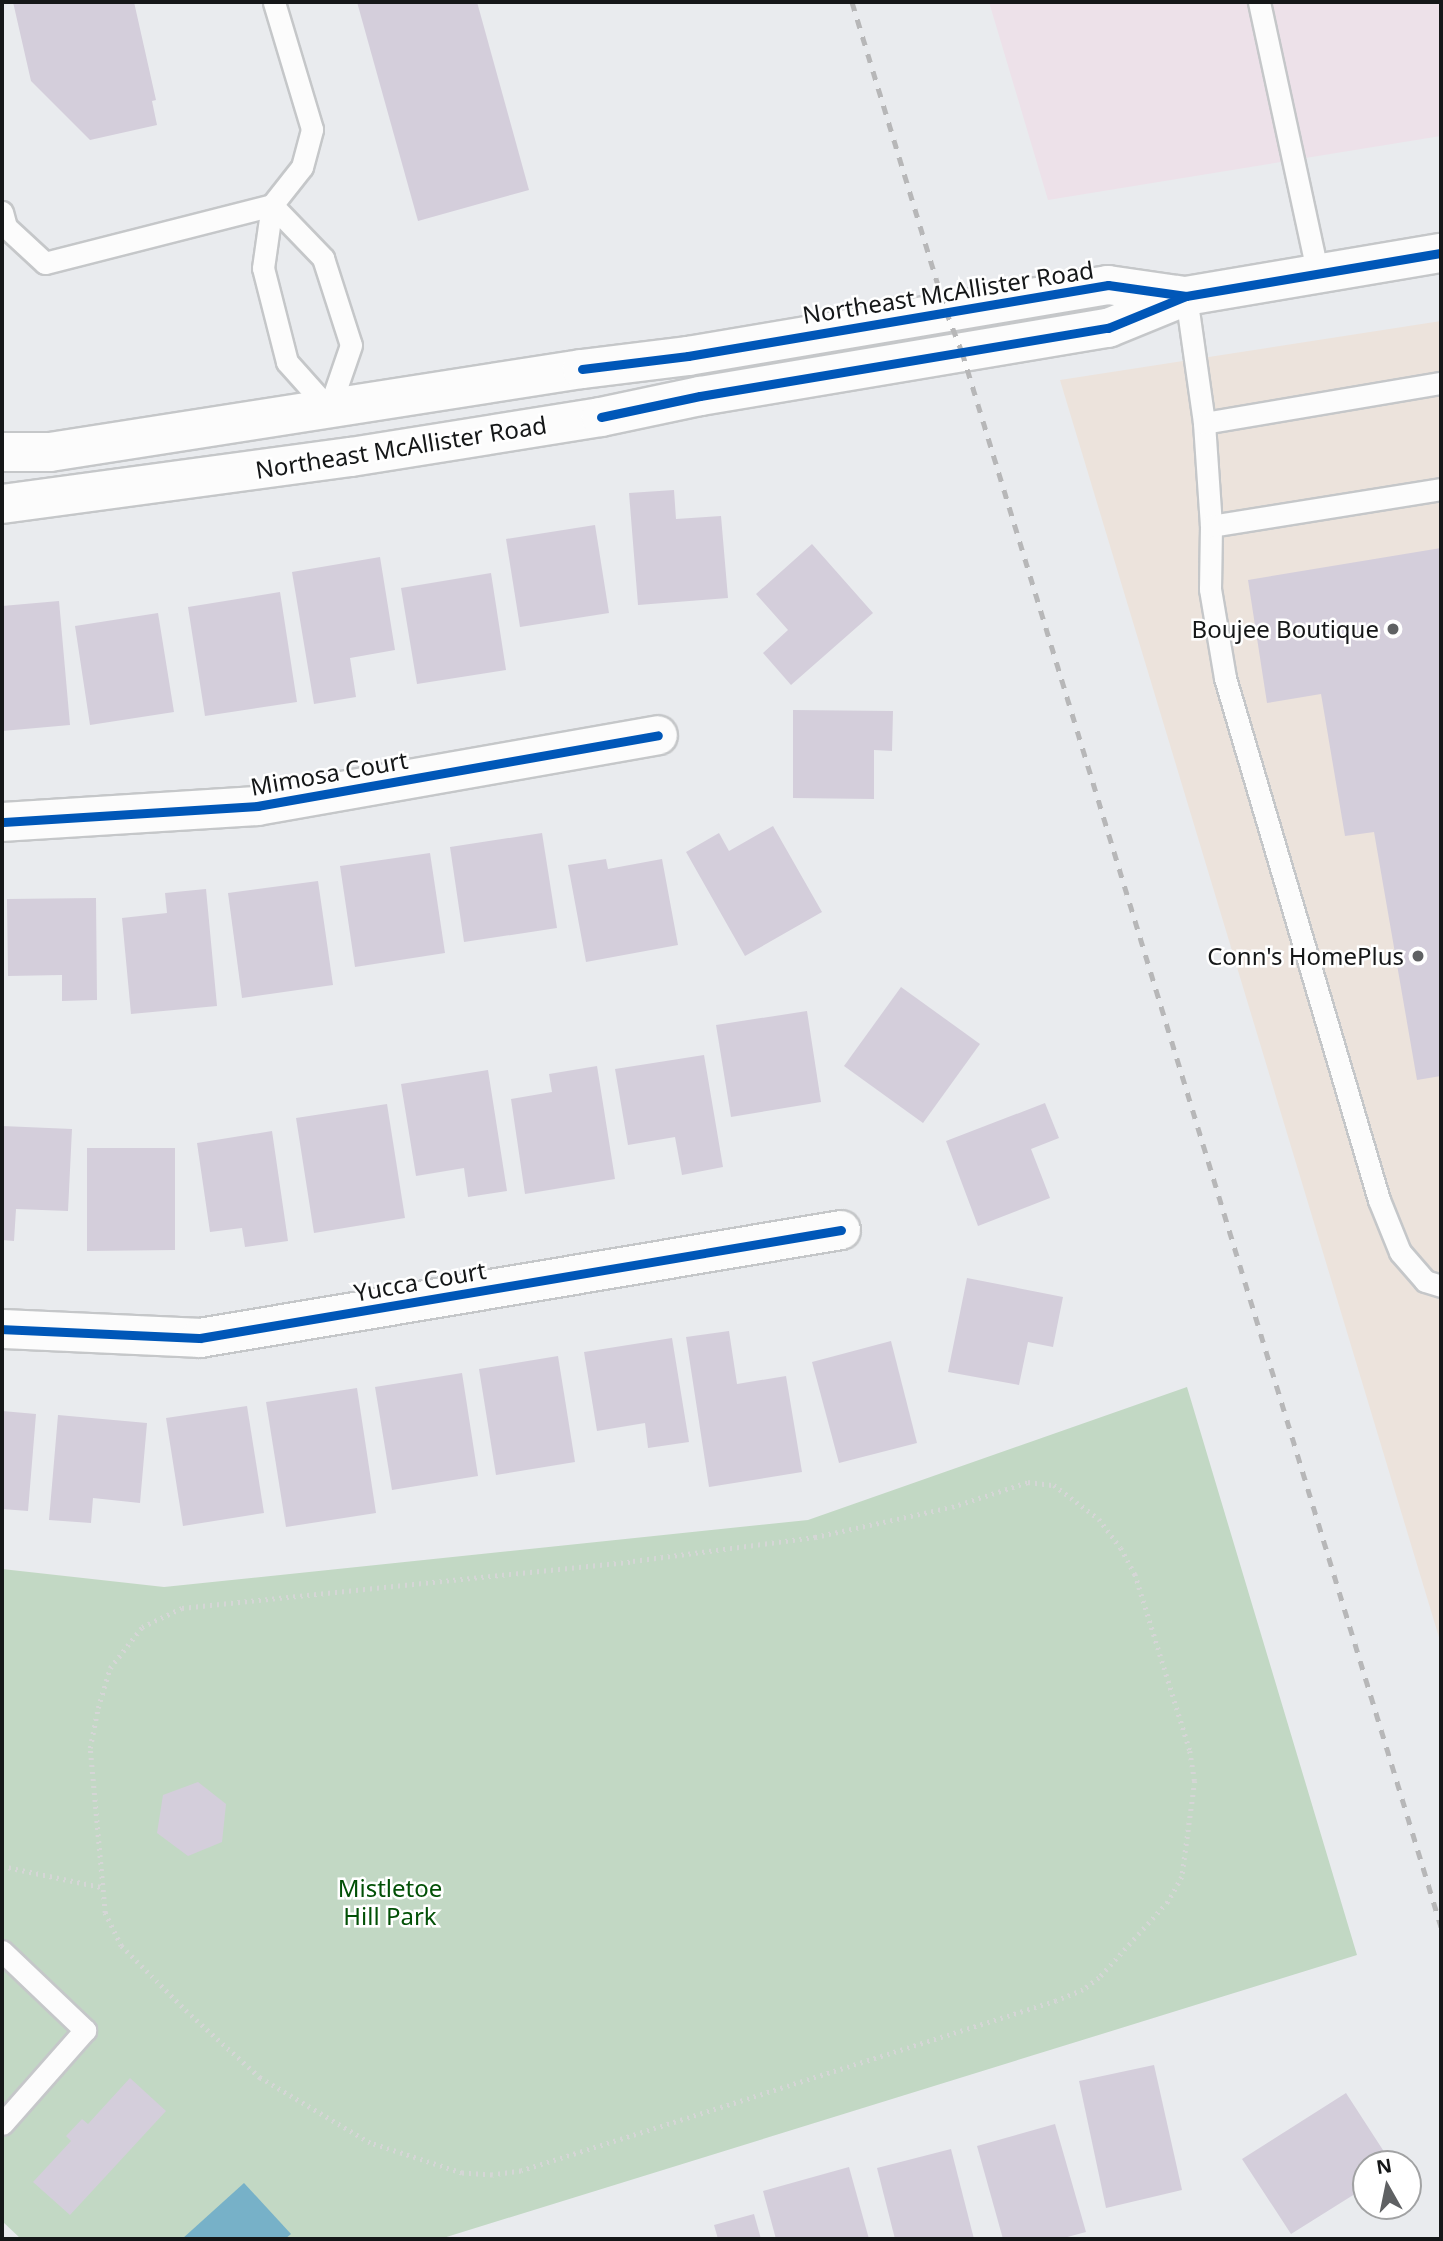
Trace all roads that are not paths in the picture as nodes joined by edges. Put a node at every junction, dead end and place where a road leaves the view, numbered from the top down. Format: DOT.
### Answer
graph roads {
  1 [pos="274,2"];
  2 [pos="1259,2"];
  3 [pos="272,205"];
  4 [pos="2,212"];
  5 [pos="1441,253"];
  6 [pos="1318,274"];
  7 [pos="1186,296"];
  8 [pos="1441,383"];
  9 [pos="329,409"];
  10 [pos="1204,423"];
  11 [pos="2,452"];
  12 [pos="1441,489"];
  13 [pos="2,504"];
  14 [pos="1211,526"];
  15 [pos="659,735"];
  16 [pos="2,822"];
  17 [pos="841,1230"];
  18 [pos="1441,1286"];
  19 [pos="2,1329"];
  20 [pos="2,1951"];
  21 [pos="2,2124"];
  1 -- 3 [label="lane"];
  2 -- 6 [label="lane"];
  3 -- 4 [label="lane"];
  3 -- 9 [label="lane"];
  3 -- 9 [label="lane"];
  5 -- 6 [label="street"];
  6 -- 7 [label="street"];
  7 -- 9 [label="street, Northeast McAllister Road"];
  7 -- 10 [label="lane"];
  7 -- 13 [label="street, Northeast McAllister Road"];
  8 -- 10 [label="lane"];
  9 -- 11 [label="street, Northeast McAllister Road"];
  10 -- 14 [label="lane"];
  12 -- 14 [label="lane"];
  14 -- 18 [label="lane"];
  15 -- 16 [label="street, Mimosa Court"];
  17 -- 19 [label="street, Yucca Court"];
  20 -- 21 [label="lane"];
}
